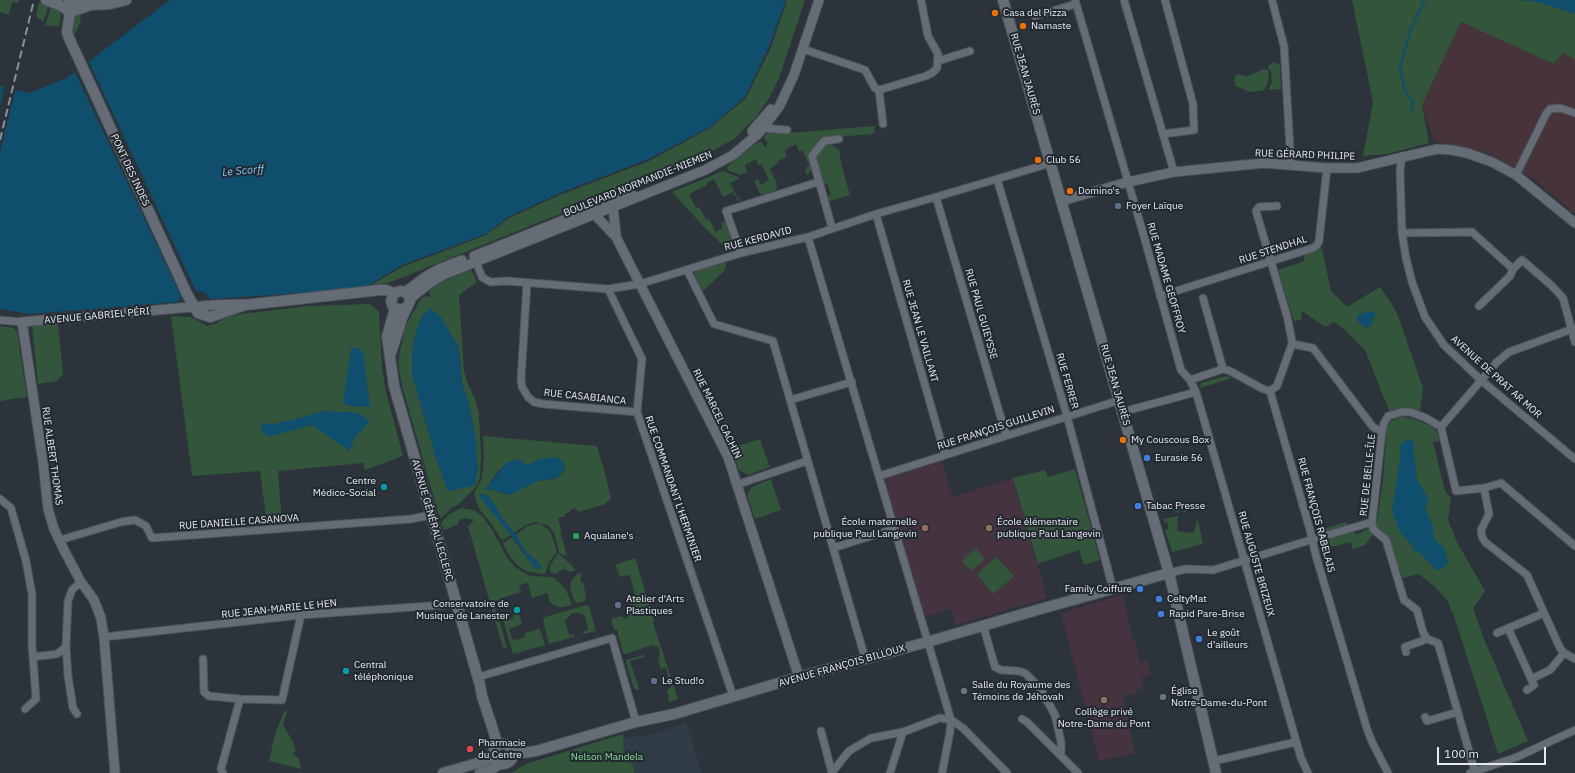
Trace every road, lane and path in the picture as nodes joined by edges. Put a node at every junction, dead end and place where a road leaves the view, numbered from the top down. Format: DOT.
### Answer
graph roads {
  1 [pos="46,0"];
  2 [pos="126,0"];
  3 [pos="814,0"];
  4 [pos="820,0"];
  5 [pos="921,0"];
  6 [pos="1003,0"];
  7 [pos="1124,0"];
  8 [pos="1165,0"];
  9 [pos="1272,0"];
  10 [pos="1075,2"];
  11 [pos="70,4"];
  12 [pos="1034,16"];
  13 [pos="803,49"];
  14 [pos="970,51"];
  15 [pos="938,61"];
  16 [pos="879,90"];
  17 [pos="1575,112"];
  18 [pos="883,124"];
  19 [pos="763,128"];
  20 [pos="787,130"];
  21 [pos="1163,134"];
  22 [pos="839,139"];
  23 [pos="1402,156"];
  24 [pos="1051,163"];
  25 [pos="1291,164"];
  26 [pos="1327,168"];
  27 [pos="1174,172"];
  28 [pos="1516,176"];
  29 [pos="997,179"];
  30 [pos="818,182"];
  31 [pos="1128,182"];
  32 [pos="936,197"];
  33 [pos="1061,201"];
  34 [pos="1277,206"];
  35 [pos="613,207"];
  36 [pos="594,214"];
  37 [pos="876,214"];
  38 [pos="1575,224"];
  39 [pos="832,228"];
  40 [pos="1402,233"];
  41 [pos="616,237"];
  42 [pos="808,237"];
  43 [pos="741,253"];
  44 [pos="1270,260"];
  45 [pos="476,262"];
  46 [pos="1513,269"];
  47 [pos="687,270"];
  48 [pos="527,283"];
  49 [pos="640,284"];
  50 [pos="608,289"];
  51 [pos="1160,296"];
  52 [pos="1203,298"];
  53 [pos="407,300"];
  54 [pos="393,301"];
  55 [pos="1479,306"];
  56 [pos="194,307"];
  57 [pos="0,320"];
  58 [pos="22,322"];
  59 [pos="1573,328"];
  60 [pos="1575,342"];
  61 [pos="1292,344"];
  62 [pos="390,355"];
  63 [pos="1223,369"];
  64 [pos="1190,380"];
  65 [pos="1482,381"];
  66 [pos="852,382"];
  67 [pos="1270,391"];
  68 [pos="1196,392"];
  69 [pos="790,400"];
  70 [pos="1120,400"];
  71 [pos="637,412"];
  72 [pos="1122,412"];
  73 [pos="1067,416"];
  74 [pos="1441,427"];
  75 [pos="1382,432"];
  76 [pos="1006,435"];
  77 [pos="945,455"];
  78 [pos="1575,459"];
  79 [pos="807,461"];
  80 [pos="879,476"];
  81 [pos="736,485"];
  82 [pos="1484,488"];
  83 [pos="0,499"];
  84 [pos="430,515"];
  85 [pos="1372,522"];
  86 [pos="894,529"];
  87 [pos="60,540"];
  88 [pos="1313,540"];
  89 [pos="1575,546"];
  90 [pos="833,548"];
  91 [pos="1244,559"];
  92 [pos="1169,573"];
  93 [pos="81,582"];
  94 [pos="1113,589"];
  95 [pos="457,604"];
  96 [pos="1544,613"];
  97 [pos="301,615"];
  98 [pos="983,625"];
  99 [pos="1508,628"];
  100 [pos="1497,633"];
  101 [pos="104,637"];
  102 [pos="1427,639"];
  103 [pos="927,642"];
  104 [pos="66,646"];
  105 [pos="1406,652"];
  106 [pos="1564,653"];
  107 [pos="33,657"];
  108 [pos="865,658"];
  109 [pos="203,659"];
  110 [pos="1575,659"];
  111 [pos="799,677"];
  112 [pos="1531,679"];
  113 [pos="479,681"];
  114 [pos="1527,690"];
  115 [pos="733,696"];
  116 [pos="240,699"];
  117 [pos="25,709"];
  118 [pos="1458,712"];
  119 [pos="77,714"];
  120 [pos="1425,717"];
  121 [pos="1022,719"];
  122 [pos="951,720"];
  123 [pos="636,722"];
  124 [pos="1575,730"];
  125 [pos="821,731"];
  126 [pos="903,732"];
  127 [pos="1296,742"];
  128 [pos="498,748"];
  129 [pos="514,754"];
  130 [pos="1061,755"];
  131 [pos="1214,762"];
  132 [pos="500,764"];
  133 [pos="832,772"];
  134 [pos="1472,772"];
  135 [pos="115,773"];
  136 [pos="223,773"];
  137 [pos="443,773"];
  138 [pos="480,773"];
  139 [pos="890,773"];
  140 [pos="942,773"];
  141 [pos="1006,773"];
  142 [pos="1078,773"];
  143 [pos="1216,773"];
  144 [pos="1308,773"];
  145 [pos="1388,773"];
  1 -- 11 [label="main road"];
  2 -- 11 [label="main road"];
  3 -- 53 [label="street, BOULEVARD NORMANDIE-NIEMEN"];
  4 -- 13 [label="street, BOULEVARD NORMANDIE-NIEMEN"];
  5 -- 15 [label="street"];
  6 -- 24 [label="main road, RUE JEAN JAURÈS"];
  7 -- 21 [label="street"];
  8 -- 21 [label="street"];
  9 -- 25 [label="street"];
  10 -- 12 [label="street"];
  10 -- 31 [label="street, RUE MADAME GEOFFROY"];
  11 -- 56 [label="main road, PONT DES INDES"];
  13 -- 16 [label="street"];
  13 -- 19 [label="street, BOULEVARD NORMANDIE-NIEMEN"];
  14 -- 15 [label="street"];
  15 -- 16 [label="street"];
  16 -- 18 [label="street"];
  17 -- 28 [label="street"];
  19 -- 20 [label="street"];
  19 -- 35 [label="street, BOULEVARD NORMANDIE-NIEMEN"];
  21 -- 27 [label="street"];
  22 -- 30 [label="street"];
  23 -- 26 [label="street, RUE GÉRARD PHILIPE"];
  23 -- 28 [label="street, RUE GÉRARD PHILIPE"];
  23 -- 40 [label="street, AVENUE DE PRAT AR MOR"];
  24 -- 29 [label="street, RUE KERDAVID"];
  24 -- 33 [label="main road, RUE JEAN JAURÈS"];
  25 -- 26 [label="street, RUE GÉRARD PHILIPE"];
  25 -- 27 [label="street, RUE GÉRARD PHILIPE"];
  26 -- 44 [label="street, RUE STENDHAL"];
  27 -- 31 [label="street, RUE GÉRARD PHILIPE"];
  28 -- 38 [label="street, RUE GÉRARD PHILIPE"];
  29 -- 32 [label="street, RUE KERDAVID"];
  29 -- 73 [label="street, RUE FERRER"];
  30 -- 39 [label="street"];
  30 -- 43 [label="street"];
  31 -- 33 [label="street, RUE GÉRARD PHILIPE"];
  31 -- 51 [label="street, RUE MADAME GEOFFROY"];
  32 -- 37 [label="street, RUE KERDAVID"];
  32 -- 76 [label="street, RUE PAUL GUIEYSSE"];
  33 -- 70 [label="main road, RUE JEAN JAURÈS"];
  34 -- 44 [label="street"];
  35 -- 36 [label="street, BOULEVARD NORMANDIE-NIEMEN"];
  35 -- 41 [label="street, RUE MARCEL CACHIN"];
  36 -- 41 [label="street, RUE MARCEL CACHIN"];
  36 -- 45 [label="street, BOULEVARD NORMANDIE-NIEMEN"];
  37 -- 39 [label="street, RUE KERDAVID"];
  37 -- 77 [label="street, RUE JEAN LE VAILLANT"];
  39 -- 42 [label="street, RUE KERDAVID"];
  40 -- 46 [label="street"];
  40 -- 65 [label="street, AVENUE DE PRAT AR MOR"];
  41 -- 49 [label="street, RUE MARCEL CACHIN"];
  42 -- 43 [label="street, RUE KERDAVID"];
  42 -- 66 [label="street"];
  43 -- 47 [label="street, RUE KERDAVID"];
  44 -- 51 [label="street, RUE STENDHAL"];
  44 -- 61 [label="street"];
  45 -- 48 [label="street, RUE KERDAVID"];
  45 -- 53 [label="street, BOULEVARD NORMANDIE-NIEMEN"];
  46 -- 55 [label="street"];
  46 -- 59 [label="street"];
  47 -- 49 [label="street, RUE KERDAVID"];
  47 -- 69 [label="street"];
  48 -- 50 [label="street, RUE KERDAVID"];
  48 -- 71 [label="street, RUE CASABIANCA"];
  49 -- 50 [label="street, RUE KERDAVID"];
  49 -- 81 [label="street, RUE MARCEL CACHIN"];
  50 -- 71 [label="street, RUE COMMANDANT L'HERMINIER"];
  51 -- 64 [label="street, RUE MADAME GEOFFROY"];
  52 -- 63 [label="street"];
  53 -- 54 [label="main road"];
  53 -- 54 [label="main road"];
  53 -- 62 [label="main road, AVENUE GÉNÉRAL LECLERC"];
  54 -- 56 [label="main road"];
  54 -- 62 [label="main road, AVENUE GÉNÉRAL LECLERC"];
  56 -- 58 [label="street, AVENUE GABRIEL PÉRI"];
  57 -- 58 [label="street, AVENUE GABRIEL PÉRI"];
  58 -- 87 [label="street, RUE ALBERT THOMAS"];
  59 -- 60 [label="street"];
  59 -- 65 [label="street"];
  61 -- 67 [label="street"];
  61 -- 75 [label="street"];
  62 -- 84 [label="main road, AVENUE GÉNÉRAL LECLERC"];
  63 -- 64 [label="street"];
  63 -- 67 [label="street"];
  64 -- 68 [label="street, RUE MADAME GEOFFROY"];
  65 -- 74 [label="street"];
  65 -- 78 [label="street, AVENUE DE PRAT AR MOR"];
  66 -- 69 [label="street"];
  66 -- 80 [label="street"];
  67 -- 88 [label="street, RUE FRANÇOIS RABELAIS"];
  68 -- 72 [label="street"];
  68 -- 91 [label="street, RUE AUGUSTE BRIZEUX"];
  69 -- 79 [label="street"];
  70 -- 72 [label="main road, RUE JEAN JAURÈS"];
  70 -- 73 [label="street, RUE FRANÇOIS GUILLEVIN"];
  71 -- 115 [label="street, RUE COMMANDANT L'HERMINIER"];
  72 -- 92 [label="main road, RUE JEAN JAURÈS"];
  73 -- 76 [label="street, RUE FRANÇOIS GUILLEVIN"];
  73 -- 94 [label="street, RUE FERRER"];
  74 -- 75 [label="street, RUE DE BELLE-ÎLE"];
  74 -- 82 [label="street"];
  75 -- 85 [label="street, RUE DE BELLE-ÎLE"];
  76 -- 77 [label="street, RUE FRANÇOIS GUILLEVIN"];
  77 -- 80 [label="street, RUE FRANÇOIS GUILLEVIN"];
  79 -- 81 [label="street"];
  79 -- 90 [label="street"];
  80 -- 86 [label="street"];
  81 -- 111 [label="street, RUE MARCEL CACHIN"];
  82 -- 89 [label="street"];
  82 -- 96 [label="street"];
  83 -- 107 [label="street"];
  84 -- 87 [label="street, RUE DANIELLE CASANOVA"];
  84 -- 95 [label="main road, AVENUE GÉNÉRAL LECLERC"];
  85 -- 88 [label="street, RUE DE BELLE-ÎLE"];
  85 -- 102 [label="street"];
  86 -- 90 [label="street"];
  86 -- 103 [label="street"];
  87 -- 93 [label="street, RUE ALBERT THOMAS"];
  88 -- 91 [label="street, RUE DE BELLE-ÎLE"];
  88 -- 145 [label="street, RUE FRANÇOIS RABELAIS"];
  90 -- 108 [label="street"];
  91 -- 92 [label="street, RUE DE BELLE-ÎLE"];
  91 -- 127 [label="street, RUE AUGUSTE BRIZEUX"];
  92 -- 94 [label="main road, AVENUE FRANÇOIS BILLOUX"];
  92 -- 131 [label="main road, RUE JEAN JAURÈS"];
  93 -- 101 [label="street, RUE ALBERT THOMAS"];
  93 -- 104 [label="street"];
  94 -- 98 [label="main road, AVENUE FRANÇOIS BILLOUX"];
  95 -- 97 [label="street, RUE JEAN-MARIE LE HEN"];
  95 -- 113 [label="main road, AVENUE GÉNÉRAL LECLERC"];
  96 -- 99 [label="street"];
  96 -- 106 [label="street"];
  97 -- 101 [label="street, RUE JEAN-MARIE LE HEN"];
  97 -- 116 [label="street"];
  98 -- 103 [label="main road, AVENUE FRANÇOIS BILLOUX"];
  98 -- 130 [label="street"];
  99 -- 100 [label="street"];
  99 -- 112 [label="street"];
  101 -- 135 [label="street, RUE ALBERT THOMAS"];
  102 -- 105 [label="street"];
  102 -- 118 [label="street"];
  103 -- 108 [label="main road, AVENUE FRANÇOIS BILLOUX"];
  103 -- 122 [label="street"];
  104 -- 107 [label="street"];
  104 -- 119 [label="street"];
  106 -- 110 [label="street"];
  106 -- 112 [label="street"];
  107 -- 117 [label="street"];
  108 -- 111 [label="main road, AVENUE FRANÇOIS BILLOUX"];
  109 -- 116 [label="street"];
  111 -- 115 [label="main road, AVENUE FRANÇOIS BILLOUX"];
  112 -- 114 [label="street"];
  113 -- 123 [label="street"];
  113 -- 128 [label="main road, AVENUE GÉNÉRAL LECLERC"];
  115 -- 123 [label="main road, AVENUE FRANÇOIS BILLOUX"];
  116 -- 136 [label="street"];
  118 -- 120 [label="street"];
  118 -- 134 [label="street"];
  121 -- 130 [label="street"];
  122 -- 126 [label="street"];
  122 -- 140 [label="street"];
  122 -- 141 [label="street"];
  123 -- 129 [label="main road, AVENUE FRANÇOIS BILLOUX"];
  124 -- 134 [label="street"];
  125 -- 133 [label="street"];
  126 -- 133 [label="street"];
  126 -- 139 [label="street"];
  127 -- 131 [label="street"];
  127 -- 144 [label="street, RUE AUGUSTE BRIZEUX"];
  128 -- 129 [label="main road"];
  128 -- 132 [label="main road"];
  128 -- 137 [label="main road"];
  129 -- 132 [label="main road, AVENUE FRANÇOIS BILLOUX"];
  130 -- 142 [label="street"];
  131 -- 143 [label="main road, RUE JEAN JAURÈS"];
  132 -- 138 [label="main road, AVENUE FRANÇOIS BILLOUX"];
}
